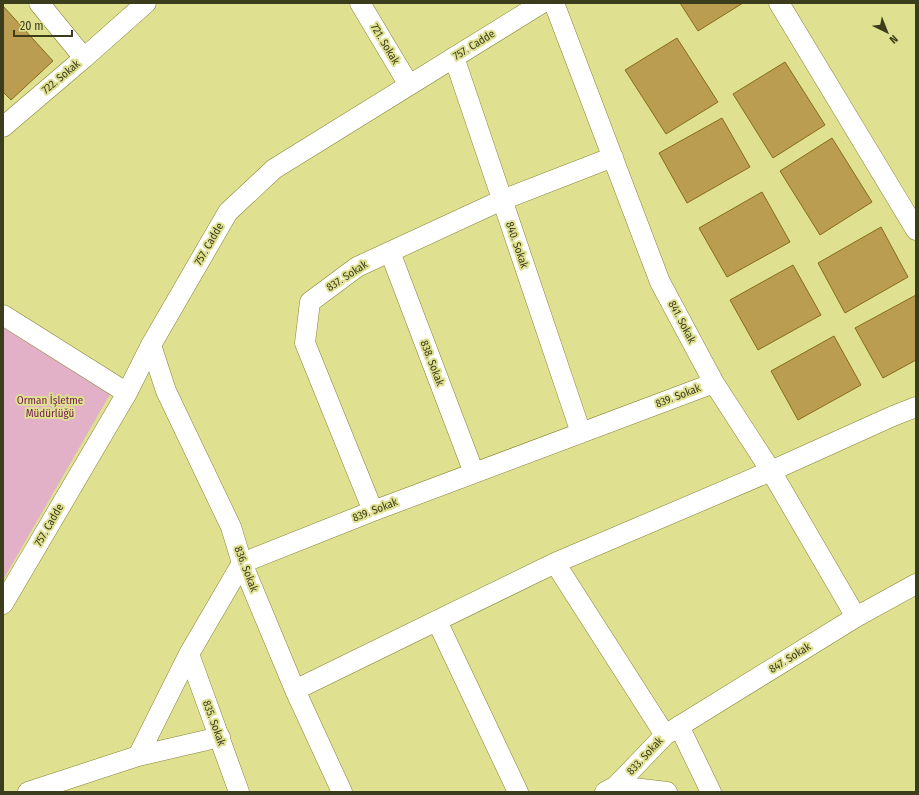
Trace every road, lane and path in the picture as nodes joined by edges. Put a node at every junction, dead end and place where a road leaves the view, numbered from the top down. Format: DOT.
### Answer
graph roads {
  1 [pos="40,3"];
  2 [pos="146,3"];
  3 [pos="360,3"];
  4 [pos="542,3"];
  5 [pos="554,3"];
  6 [pos="779,3"];
  7 [pos="84,58"];
  8 [pos="454,58"];
  9 [pos="409,85"];
  10 [pos="3,127"];
  11 [pos="613,157"];
  12 [pos="502,200"];
  13 [pos="916,230"];
  14 [pos="390,252"];
  15 [pos="3,315"];
  16 [pos="151,345"];
  17 [pos="714,383"];
  18 [pos="127,393"];
  19 [pos="916,407"];
  20 [pos="581,433"];
  21 [pos="771,471"];
  22 [pos="474,473"];
  23 [pos="373,511"];
  24 [pos="242,563"];
  25 [pos="555,563"];
  26 [pos="916,584"];
  27 [pos="3,604"];
  28 [pos="856,617"];
  29 [pos="437,621"];
  30 [pos="189,654"];
  31 [pos="295,690"];
  32 [pos="672,731"];
  33 [pos="220,737"];
  34 [pos="138,756"];
  35 [pos="611,789"];
  36 [pos="28,792"];
  37 [pos="239,792"];
  38 [pos="342,792"];
  39 [pos="518,792"];
  40 [pos="667,792"];
  41 [pos="712,792"];
  1 -- 7 [label="street, 722. Sokak"];
  2 -- 7 [label="street"];
  3 -- 9 [label="street, 721. Sokak"];
  4 -- 8 [label="street, 757. Cadde"];
  5 -- 11 [label="street, 841. Sokak"];
  6 -- 13 [label="street"];
  7 -- 10 [label="street, 722. Sokak"];
  8 -- 9 [label="street, 757. Cadde"];
  8 -- 12 [label="street, 840. Sokak"];
  9 -- 16 [label="street, 757. Cadde"];
  11 -- 12 [label="street, 837. Sokak"];
  11 -- 17 [label="street, 841. Sokak"];
  12 -- 14 [label="street, 837. Sokak"];
  12 -- 20 [label="street, 840. Sokak"];
  14 -- 22 [label="street, 838. Sokak"];
  14 -- 23 [label="street, 837. Sokak"];
  15 -- 18 [label="street"];
  16 -- 18 [label="street, 757. Cadde"];
  16 -- 24 [label="street, 836. Sokak"];
  17 -- 20 [label="street, 839. Sokak"];
  17 -- 21 [label="street, 841. Sokak"];
  18 -- 27 [label="street, 757. Cadde"];
  19 -- 21 [label="street"];
  20 -- 22 [label="street, 839. Sokak"];
  21 -- 25 [label="street"];
  21 -- 28 [label="street, 841. Sokak"];
  22 -- 23 [label="street, 839. Sokak"];
  23 -- 24 [label="street, 839. Sokak"];
  24 -- 30 [label="street"];
  24 -- 31 [label="street, 836. Sokak"];
  25 -- 29 [label="street"];
  25 -- 32 [label="street"];
  26 -- 28 [label="street, 847. Sokak"];
  28 -- 32 [label="street, 847. Sokak"];
  29 -- 31 [label="street"];
  29 -- 39 [label="street"];
  30 -- 33 [label="street, 835. Sokak"];
  30 -- 34 [label="street"];
  31 -- 38 [label="street, 836. Sokak"];
  32 -- 35 [label="street, 833. Sokak"];
  32 -- 41 [label="street"];
  33 -- 34 [label="street"];
  33 -- 37 [label="street, 835. Sokak"];
  34 -- 36 [label="street"];
  35 -- 40 [label="street"];
}
